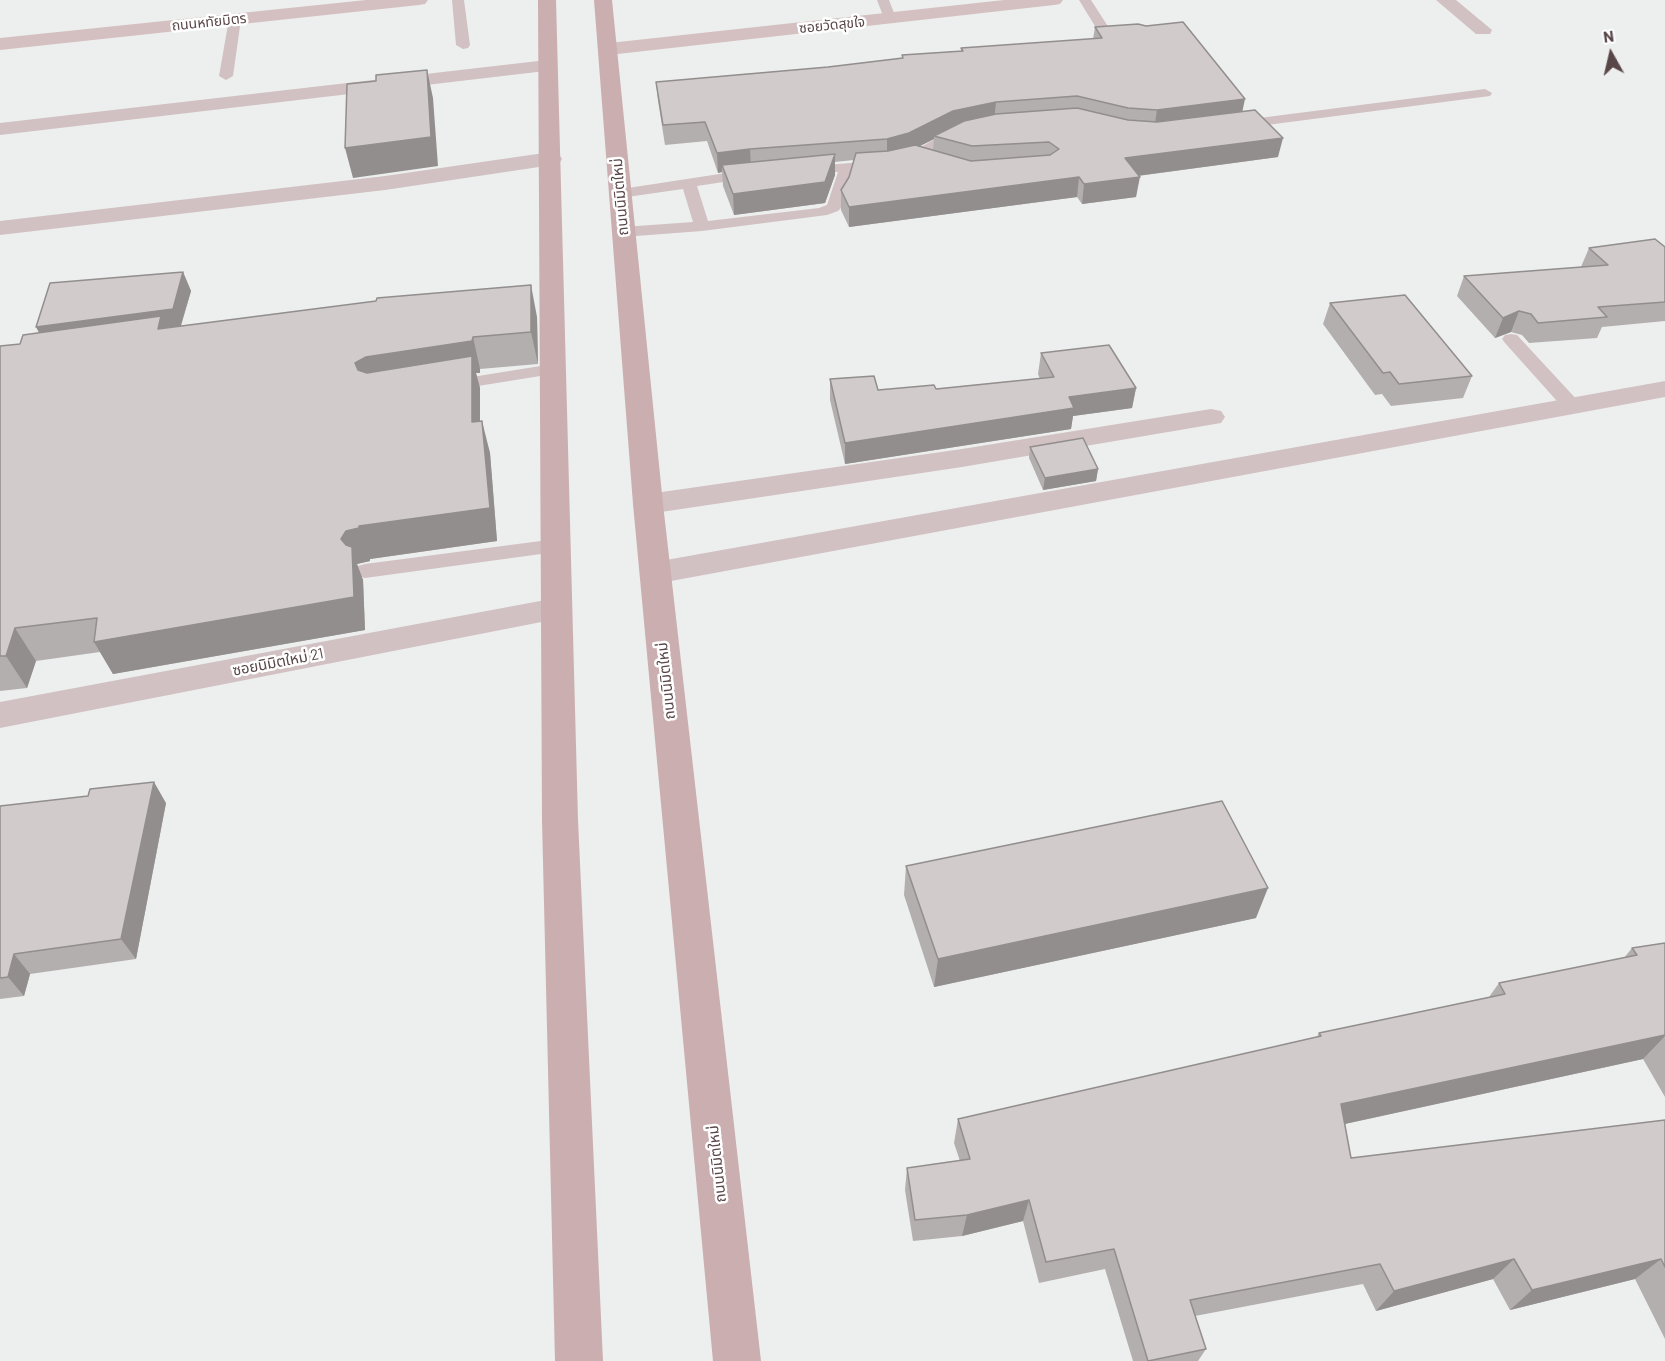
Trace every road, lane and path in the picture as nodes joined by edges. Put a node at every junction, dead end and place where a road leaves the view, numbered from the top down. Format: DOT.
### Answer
graph roads {
  1 [pos="419,0"];
  2 [pos="458,0"];
  3 [pos="547,0"];
  4 [pos="603,0"];
  5 [pos="883,0"];
  6 [pos="1054,0"];
  7 [pos="1085,0"];
  8 [pos="1445,0"];
  9 [pos="890,18"];
  10 [pos="235,19"];
  11 [pos="1103,28"];
  12 [pos="1483,30"];
  13 [pos="0,44"];
  14 [pos="463,45"];
  15 [pos="609,49"];
  16 [pos="547,66"];
  17 [pos="226,76"];
  18 [pos="1485,93"];
  19 [pos="1220,127"];
  20 [pos="0,129"];
  21 [pos="972,130"];
  22 [pos="914,157"];
  23 [pos="551,159"];
  24 [pos="934,163"];
  25 [pos="847,168"];
  26 [pos="790,170"];
  27 [pos="770,172"];
  28 [pos="688,184"];
  29 [pos="620,193"];
  30 [pos="702,226"];
  31 [pos="0,228"];
  32 [pos="623,232"];
  33 [pos="1511,339"];
  34 [pos="553,369"];
  35 [pos="435,388"];
  36 [pos="1665,389"];
  37 [pos="1572,406"];
  38 [pos="1211,417"];
  39 [pos="648,504"];
  40 [pos="556,546"];
  41 [pos="365,571"];
  42 [pos="655,573"];
  43 [pos="556,609"];
  44 [pos="0,715"];
  45 [pos="579,1361"];
  46 [pos="737,1361"];
  1 -- 10 [label="street, ถนนหทัยมิตร"];
  2 -- 14 [label="lane"];
  3 -- 16 [label="main road"];
  4 -- 15 [label="main road, ถนนนิมิตใหม่"];
  5 -- 9 [label="lane"];
  6 -- 9 [label="street, ซอยวัดสุขใจ"];
  7 -- 11 [label="lane"];
  8 -- 12 [label="street"];
  9 -- 15 [label="street, ซอยวัดสุขใจ"];
  10 -- 13 [label="street, ถนนหทัยมิตร"];
  10 -- 17 [label="lane"];
  15 -- 29 [label="main road, ถนนนิมิตใหม่"];
  16 -- 20 [label="street"];
  16 -- 23 [label="main road"];
  18 -- 19 [label="lane"];
  21 -- 22 [label="lane"];
  22 -- 24 [label="lane"];
  22 -- 25 [label="lane"];
  23 -- 31 [label="street"];
  23 -- 34 [label="main road"];
  25 -- 26 [label="lane"];
  25 -- 30 [label="lane"];
  27 -- 28 [label="lane"];
  28 -- 29 [label="lane"];
  28 -- 30 [label="lane"];
  29 -- 32 [label="main road, ถนนนิมิตใหม่"];
  30 -- 32 [label="lane"];
  32 -- 39 [label="main road, ถนนนิมิตใหม่"];
  33 -- 37 [label="lane"];
  34 -- 35 [label="lane"];
  34 -- 40 [label="main road"];
  36 -- 37 [label="street"];
  37 -- 42 [label="street"];
  38 -- 39 [label="street"];
  39 -- 42 [label="main road, ถนนนิมิตใหม่"];
  40 -- 41 [label="lane"];
  40 -- 43 [label="main road"];
  42 -- 46 [label="main road, ถนนนิมิตใหม่"];
  43 -- 44 [label="street, ซอยนิมิตใหม่ 21"];
  43 -- 45 [label="main road"];
}
